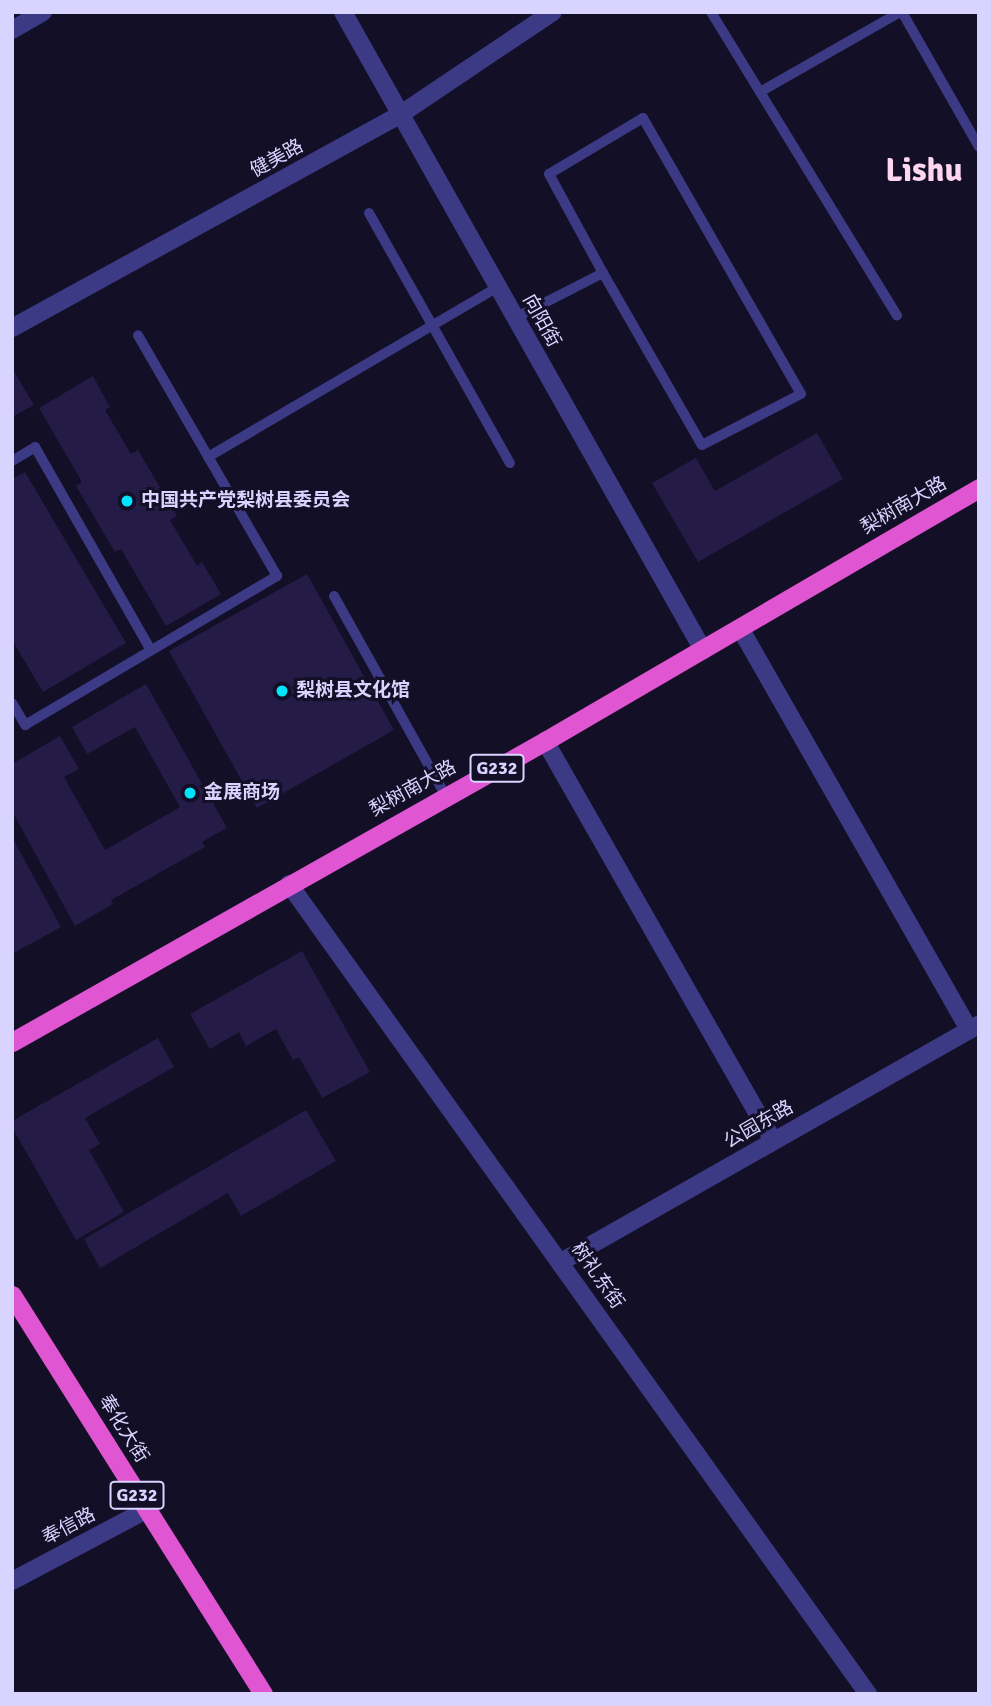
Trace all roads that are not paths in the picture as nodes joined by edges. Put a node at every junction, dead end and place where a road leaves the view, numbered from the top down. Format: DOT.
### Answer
graph roads {
  1 [pos="43,12"];
  2 [pos="343,12"];
  3 [pos="552,12"];
  4 [pos="711,12"];
  5 [pos="901,12"];
  6 [pos="12,30"];
  7 [pos="760,92"];
  8 [pos="401,114"];
  9 [pos="979,147"];
  10 [pos="369,213"];
  11 [pos="603,273"];
  12 [pos="498,287"];
  13 [pos="897,315"];
  14 [pos="515,318"];
  15 [pos="433,326"];
  16 [pos="12,328"];
  17 [pos="138,335"];
  18 [pos="208,457"];
  19 [pos="12,461"];
  20 [pos="510,463"];
  21 [pos="979,488"];
  22 [pos="334,596"];
  23 [pos="740,628"];
  24 [pos="151,650"];
  25 [pos="703,650"];
  26 [pos="12,703"];
  27 [pos="545,741"];
  28 [pos="446,796"];
  29 [pos="289,884"];
  30 [pos="974,1028"];
  31 [pos="12,1042"];
  32 [pos="773,1141"];
  33 [pos="561,1262"];
  34 [pos="12,1295"];
  35 [pos="146,1510"];
  36 [pos="12,1581"];
  37 [pos="262,1694"];
  38 [pos="868,1694"];
  1 -- 6 [label="street"];
  2 -- 8 [label="street, 向阳街"];
  3 -- 8 [label="street, 健美路"];
  4 -- 7 [label="lane"];
  5 -- 7 [label="lane"];
  5 -- 9 [label="lane"];
  7 -- 13 [label="lane"];
  8 -- 12 [label="street, 向阳街"];
  8 -- 16 [label="street, 健美路"];
  10 -- 15 [label="lane"];
  11 -- 11 [label="lane"];
  11 -- 14 [label="lane"];
  12 -- 14 [label="street, 向阳街"];
  12 -- 15 [label="lane"];
  14 -- 25 [label="street, 向阳街"];
  15 -- 18 [label="lane"];
  15 -- 20 [label="lane"];
  17 -- 18 [label="lane"];
  18 -- 24 [label="lane"];
  19 -- 24 [label="lane"];
  21 -- 23 [label="highway, 梨树南大路 / G232"];
  22 -- 28 [label="lane"];
  23 -- 25 [label="highway, 梨树南大路 / G232"];
  23 -- 30 [label="street"];
  24 -- 26 [label="lane"];
  25 -- 27 [label="highway, 梨树南大路 / G232"];
  27 -- 28 [label="highway, 梨树南大路 / G232"];
  27 -- 32 [label="street"];
  28 -- 29 [label="highway, 梨树南大路 / G232"];
  29 -- 31 [label="highway, 梨树南大路 / G232"];
  29 -- 33 [label="street, 树礼东街"];
  30 -- 32 [label="street, 公园东路"];
  32 -- 33 [label="street, 公园东路"];
  33 -- 38 [label="street, 树礼东街"];
  34 -- 35 [label="highway, 奉化大街 / G232"];
  35 -- 36 [label="street, 奉信路"];
  35 -- 37 [label="highway, 奉化大街 / G232"];
}
